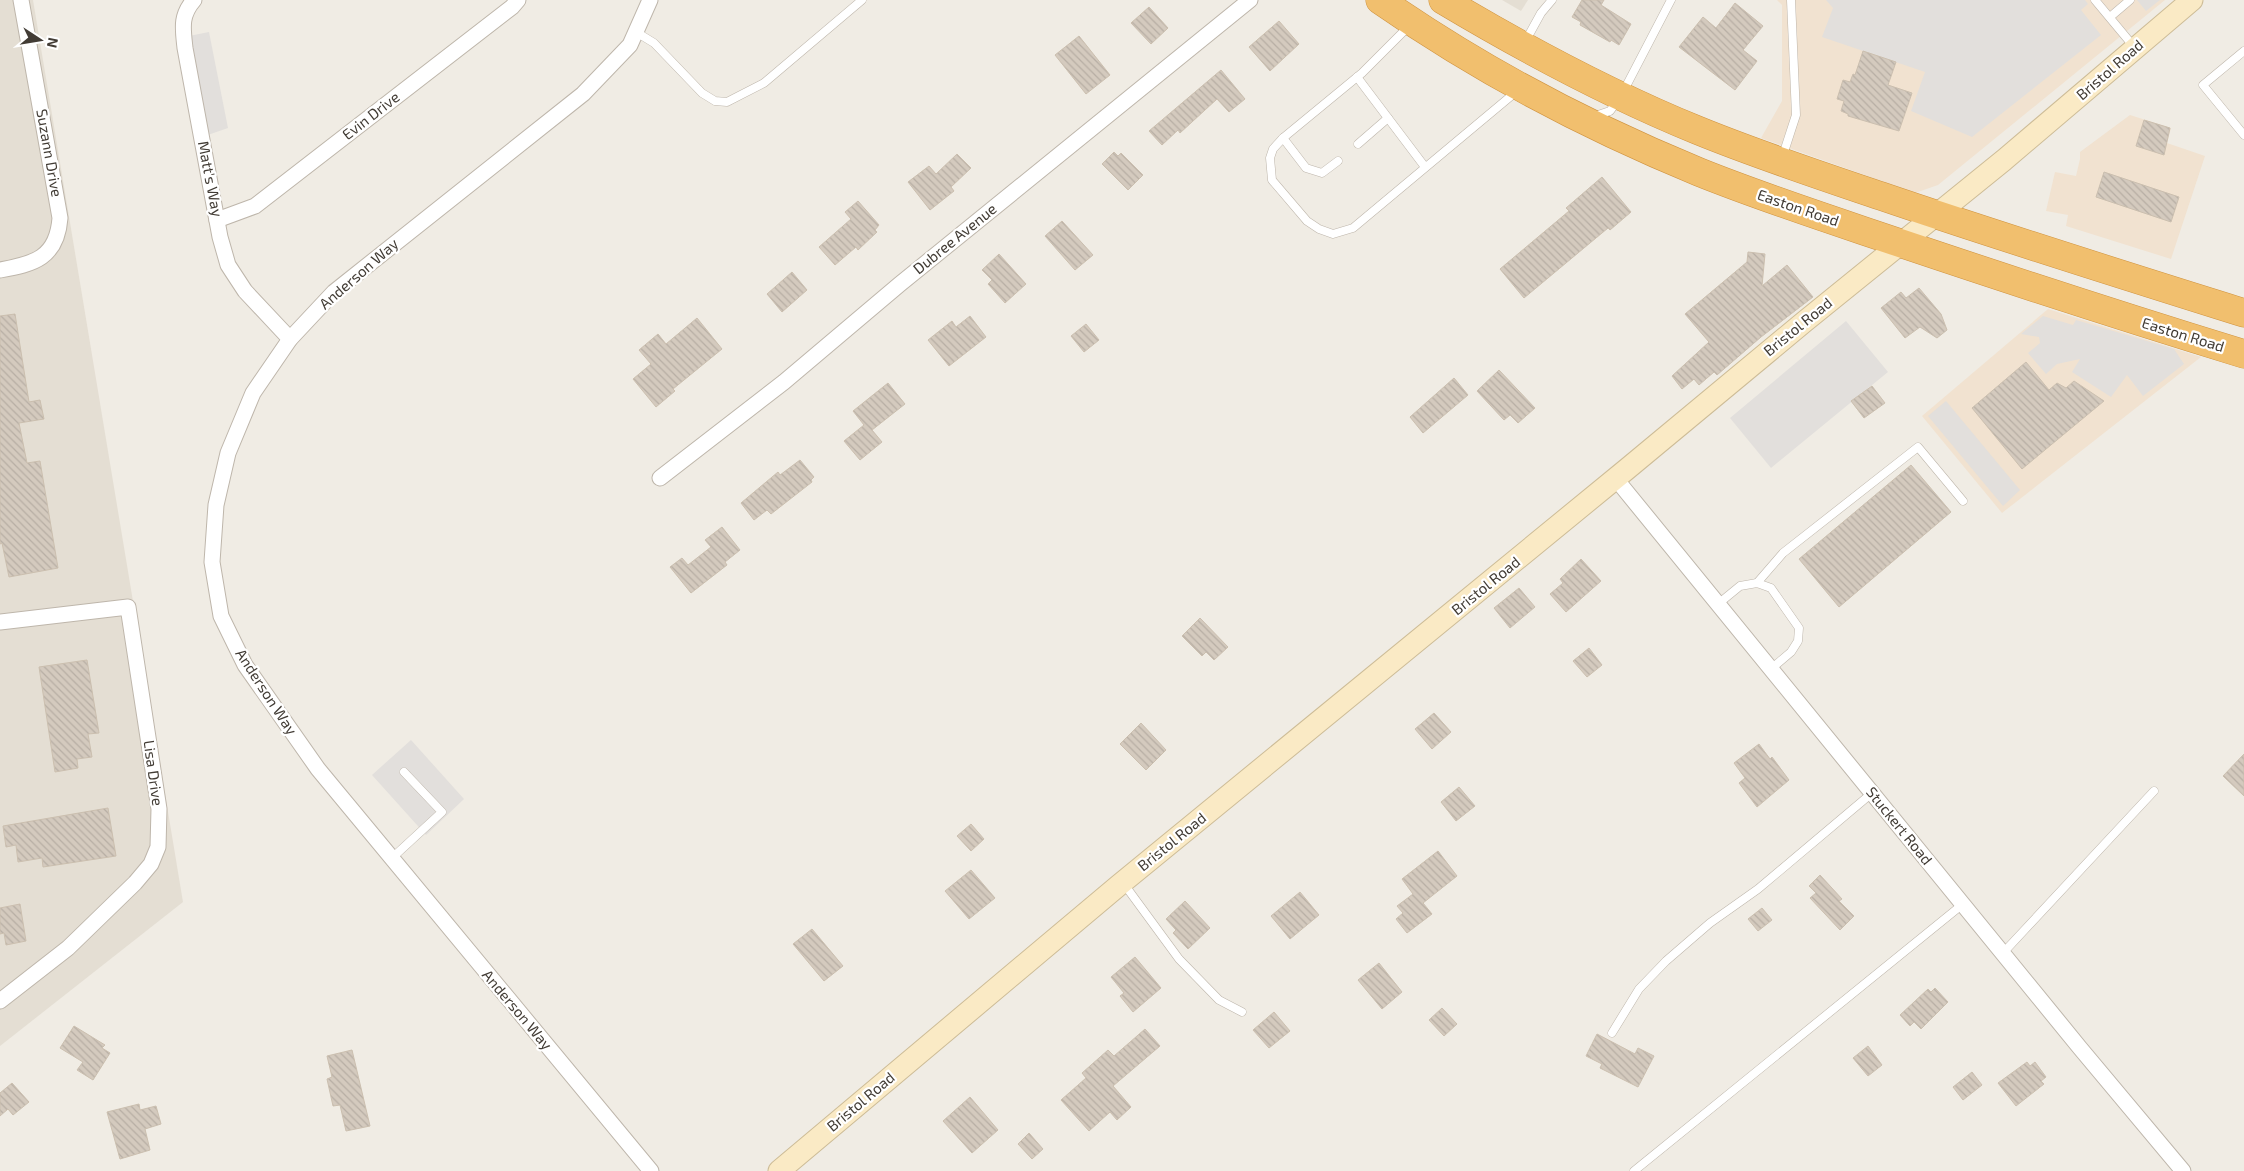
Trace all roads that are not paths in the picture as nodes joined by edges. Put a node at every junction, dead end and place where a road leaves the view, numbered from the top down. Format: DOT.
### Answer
graph roads {
  1 [pos="21,0"];
  2 [pos="194,0"];
  3 [pos="518,0"];
  4 [pos="650,0"];
  5 [pos="862,0"];
  6 [pos="1250,0"];
  7 [pos="1380,0"];
  8 [pos="1443,0"];
  9 [pos="1552,0"];
  10 [pos="1670,0"];
  11 [pos="1791,0"];
  12 [pos="2095,0"];
  13 [pos="2130,0"];
  14 [pos="2192,0"];
  15 [pos="2110,17"];
  16 [pos="1412,23"];
  17 [pos="636,32"];
  18 [pos="1523,46"];
  19 [pos="2135,48"];
  20 [pos="2244,51"];
  21 [pos="1356,77"];
  22 [pos="1522,87"];
  23 [pos="1621,96"];
  24 [pos="1576,116"];
  25 [pos="1388,118"];
  26 [pos="2244,135"];
  27 [pos="1282,138"];
  28 [pos="1358,144"];
  29 [pos="1338,161"];
  30 [pos="1780,162"];
  31 [pos="1425,167"];
  32 [pos="1936,215"];
  33 [pos="217,220"];
  34 [pos="1902,244"];
  35 [pos="0,270"];
  36 [pos="2244,313"];
  37 [pos="290,339"];
  38 [pos="2244,354"];
  39 [pos="660,478"];
  40 [pos="1616,479"];
  41 [pos="1963,501"];
  42 [pos="1757,583"];
  43 [pos="1718,604"];
  44 [pos="0,622"];
  45 [pos="1771,668"];
  46 [pos="404,772"];
  47 [pos="1872,792"];
  48 [pos="2154,792"];
  49 [pos="392,858"];
  50 [pos="1122,883"];
  51 [pos="1963,904"];
  52 [pos="2003,953"];
  53 [pos="0,1000"];
  54 [pos="1242,1012"];
  55 [pos="1612,1033"];
  56 [pos="651,1171"];
  57 [pos="779,1171"];
  58 [pos="1634,1171"];
  59 [pos="2184,1171"];
  1 -- 35 [label="street, Suzann Drive"];
  2 -- 33 [label="street, Matt's Way"];
  3 -- 33 [label="street, Evin Drive"];
  4 -- 17 [label="street, Anderson Way"];
  5 -- 17 [label="lane"];
  6 -- 39 [label="street, Dubree Avenue"];
  7 -- 16 [label="highway, Easton Road"];
  8 -- 18 [label="highway"];
  9 -- 18 [label="lane"];
  10 -- 23 [label="lane"];
  11 -- 30 [label="lane"];
  12 -- 15 [label="lane"];
  13 -- 15 [label="lane"];
  14 -- 19 [label="main road, Bristol Road"];
  15 -- 19 [label="lane"];
  16 -- 21 [label="lane"];
  16 -- 22 [label="highway, Easton Road"];
  17 -- 37 [label="street, Anderson Way"];
  18 -- 23 [label="highway"];
  19 -- 32 [label="main road, Bristol Road"];
  20 -- 26 [label="lane"];
  21 -- 25 [label="lane"];
  21 -- 27 [label="lane"];
  22 -- 24 [label="highway, Easton Road"];
  22 -- 31 [label="lane"];
  23 -- 24 [label="lane"];
  23 -- 30 [label="highway"];
  24 -- 34 [label="highway, Easton Road"];
  25 -- 28 [label="lane"];
  25 -- 31 [label="lane"];
  27 -- 29 [label="lane"];
  27 -- 31 [label="lane"];
  30 -- 32 [label="highway"];
  32 -- 34 [label="main road, Bristol Road"];
  32 -- 36 [label="highway"];
  33 -- 37 [label="street, Matt's Way"];
  34 -- 38 [label="highway, Easton Road"];
  34 -- 40 [label="main road, Bristol Road"];
  37 -- 49 [label="street, Anderson Way"];
  40 -- 43 [label="street, Stuckert Road"];
  40 -- 50 [label="main road, Bristol Road"];
  41 -- 42 [label="lane"];
  42 -- 43 [label="lane"];
  42 -- 45 [label="lane"];
  43 -- 45 [label="street, Stuckert Road"];
  44 -- 53 [label="street, Lisa Drive"];
  45 -- 47 [label="street, Stuckert Road"];
  46 -- 49 [label="lane"];
  47 -- 51 [label="street, Stuckert Road"];
  47 -- 55 [label="lane"];
  48 -- 52 [label="lane"];
  49 -- 56 [label="street, Anderson Way"];
  50 -- 54 [label="lane"];
  50 -- 57 [label="main road, Bristol Road"];
  51 -- 52 [label="street, Stuckert Road"];
  51 -- 58 [label="lane"];
  52 -- 59 [label="street, Stuckert Road"];
}
